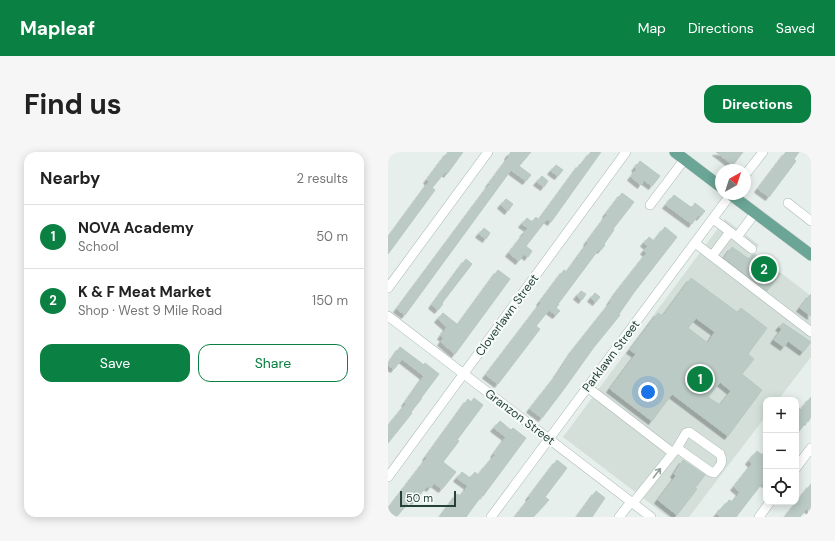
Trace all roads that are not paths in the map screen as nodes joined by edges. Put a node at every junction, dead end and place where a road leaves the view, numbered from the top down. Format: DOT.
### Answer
graph roads {
  1 [pos="488,152"];
  2 [pos="626,152"];
  3 [pos="674,152"];
  4 [pos="762,152"];
  5 [pos="684,160"];
  6 [pos="751,167"];
  7 [pos="715,183"];
  8 [pos="726,200"];
  9 [pos="738,200"];
  10 [pos="788,203"];
  11 [pos="650,205"];
  12 [pos="755,213"];
  13 [pos="713,219"];
  14 [pos="811,221"];
  15 [pos="734,235"];
  16 [pos="695,243"];
  17 [pos="752,249"];
  18 [pos="715,252"];
  19 [pos="811,255"];
  20 [pos="388,288"];
  21 [pos="388,316"];
  22 [pos="811,332"];
  23 [pos="464,374"];
  24 [pos="588,387"];
  25 [pos="549,439"];
  26 [pos="811,448"];
  27 [pos="675,450"];
  28 [pos="799,464"];
  29 [pos="388,477"];
  30 [pos="632,502"];
  31 [pos="768,505"];
  32 [pos="491,517"];
  33 [pos="619,517"];
  34 [pos="651,517"];
  35 [pos="759,517"];
  1 -- 20 [label="street"];
  2 -- 23 [label="street, Cloverlawn Street"];
  3 -- 5 [label="main road"];
  4 -- 6 [label="street"];
  5 -- 7 [label="main road"];
  5 -- 11 [label="street"];
  8 -- 13 [label="street, Parklawn Street"];
  9 -- 12 [label="main road"];
  10 -- 14 [label="street"];
  12 -- 15 [label="street"];
  12 -- 19 [label="main road"];
  13 -- 15 [label="street"];
  13 -- 16 [label="street, Parklawn Street"];
  15 -- 17 [label="street"];
  15 -- 18 [label="street"];
  16 -- 22 [label="street"];
  16 -- 24 [label="street, Parklawn Street"];
  21 -- 23 [label="street, Granzon Street"];
  23 -- 25 [label="street, Granzon Street"];
  23 -- 29 [label="street, Cloverlawn Street"];
  24 -- 25 [label="street, Parklawn Street"];
  24 -- 27 [label="street"];
  25 -- 30 [label="street, Granzon Street"];
  25 -- 32 [label="street, Parklawn Street"];
  26 -- 28 [label="street"];
  27 -- 27 [label="street"];
  30 -- 27 [label="street, one-way"];
  30 -- 33 [label="street"];
  30 -- 34 [label="street, Granzon Street"];
  31 -- 35 [label="street"];
}
